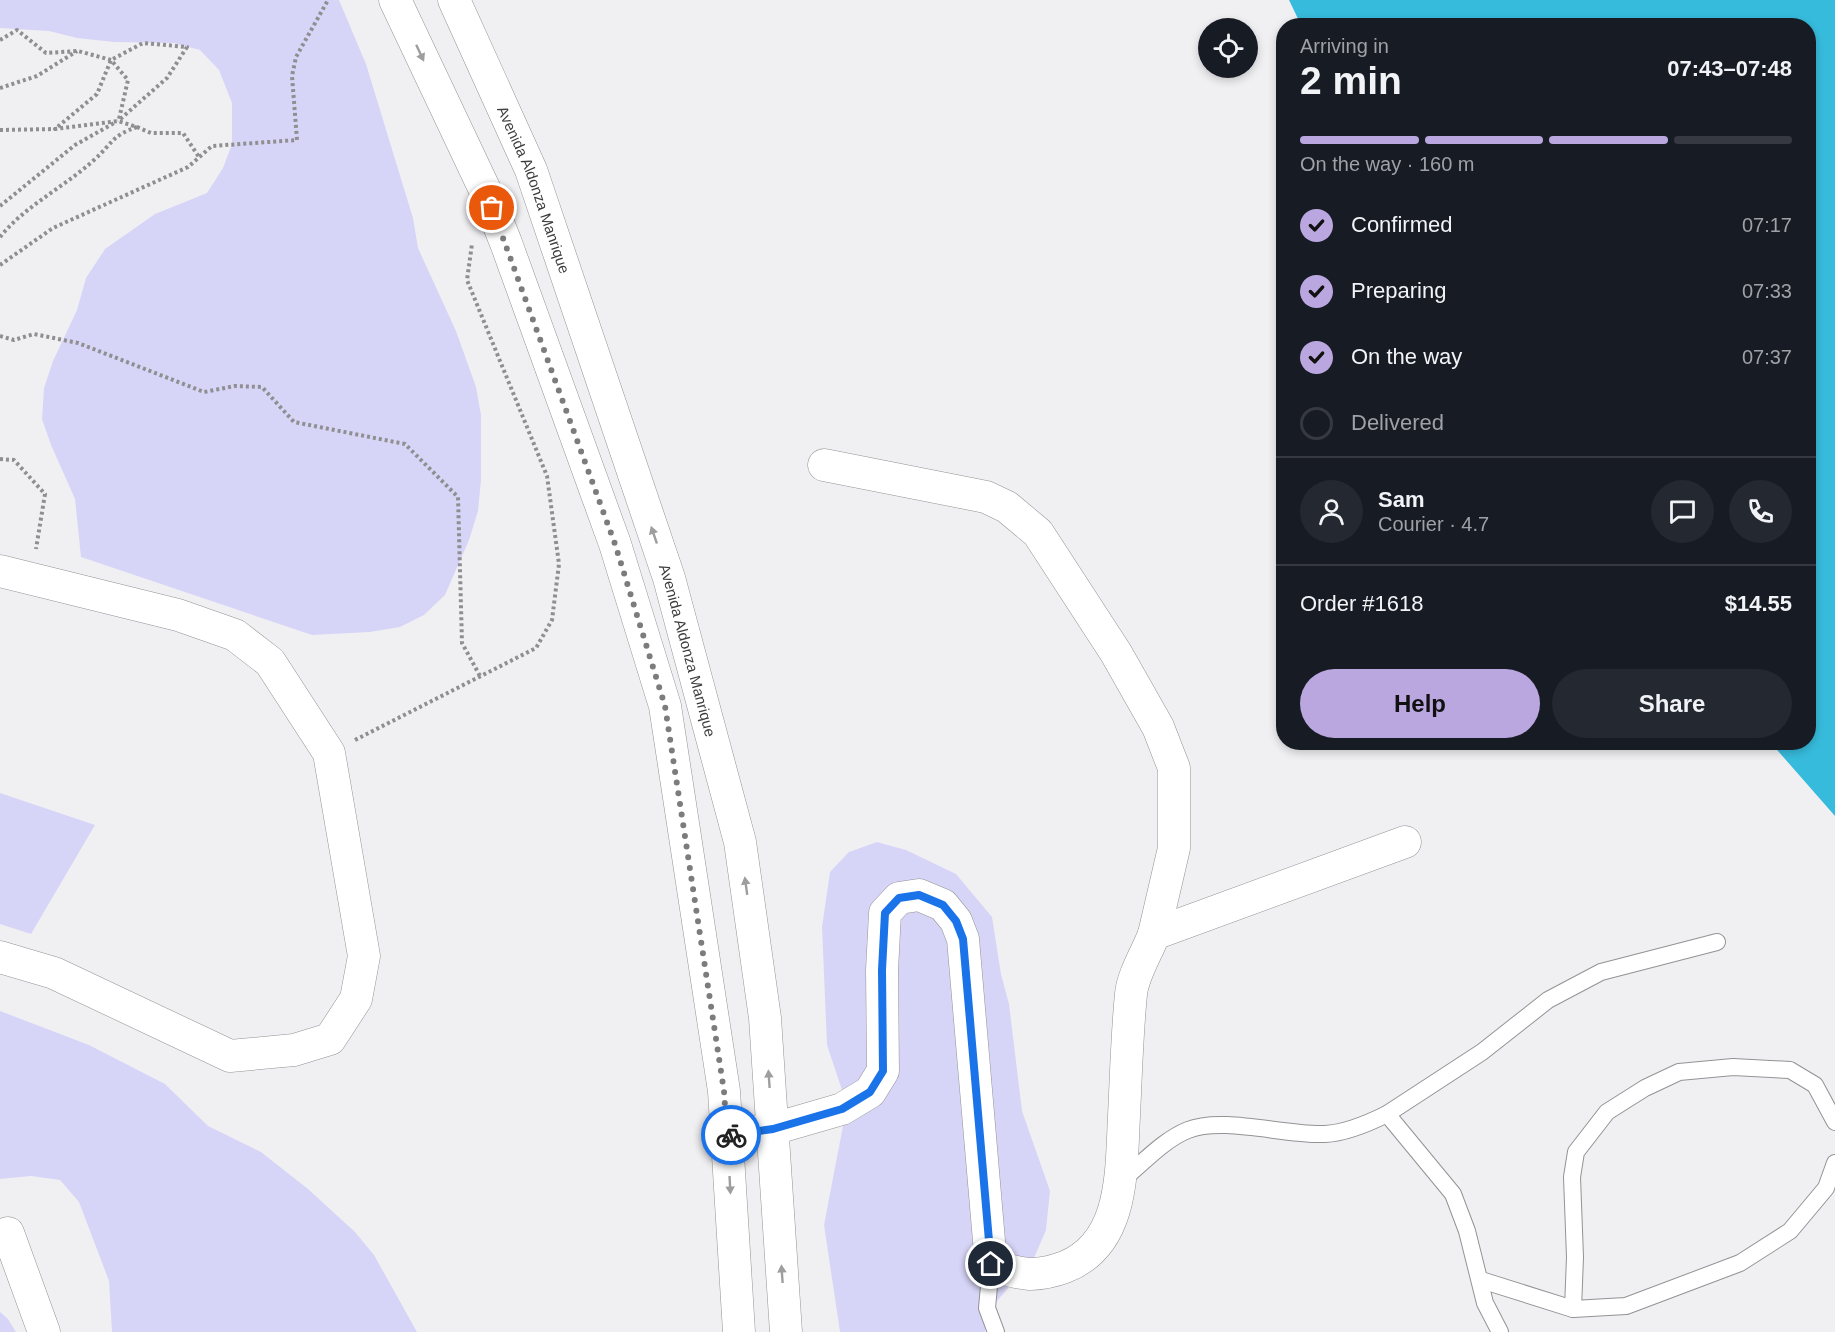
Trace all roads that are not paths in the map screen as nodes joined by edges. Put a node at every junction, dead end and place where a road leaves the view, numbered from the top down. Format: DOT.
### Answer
graph roads {
  1 [pos="395,0"];
  2 [pos="454,0"];
  3 [pos="824,465"];
  4 [pos="0,571"];
  5 [pos="1406,842"];
  6 [pos="1154,934"];
  7 [pos="1717,942"];
  8 [pos="0,957"];
  9 [pos="1387,1114"];
  10 [pos="1835,1122"];
  11 [pos="773,1129"];
  12 [pos="727,1136"];
  13 [pos="1835,1163"];
  14 [pos="1122,1180"];
  15 [pos="8,1233"];
  16 [pos="991,1264"];
  17 [pos="1481,1280"];
  18 [pos="1573,1309"];
  19 [pos="44,1332"];
  20 [pos="739,1332"];
  21 [pos="786,1332"];
  22 [pos="996,1332"];
  23 [pos="1500,1332"];
  1 -- 12 [label="street, one-way"];
  11 -- 2 [label="street, Avenida Aldonza Manrique, one-way"];
  3 -- 6 [label="street"];
  4 -- 8 [label="street"];
  5 -- 6 [label="street"];
  6 -- 14 [label="street"];
  7 -- 9 [label="lane"];
  9 -- 14 [label="lane"];
  9 -- 17 [label="lane"];
  10 -- 18 [label="lane"];
  11 -- 12 [label="street"];
  11 -- 16 [label="street"];
  21 -- 11 [label="street, Avenida Aldonza Manrique, one-way"];
  12 -- 20 [label="street, one-way"];
  13 -- 18 [label="lane"];
  14 -- 16 [label="street"];
  15 -- 19 [label="street"];
  16 -- 22 [label="lane"];
  17 -- 18 [label="lane"];
  17 -- 23 [label="lane"];
}
